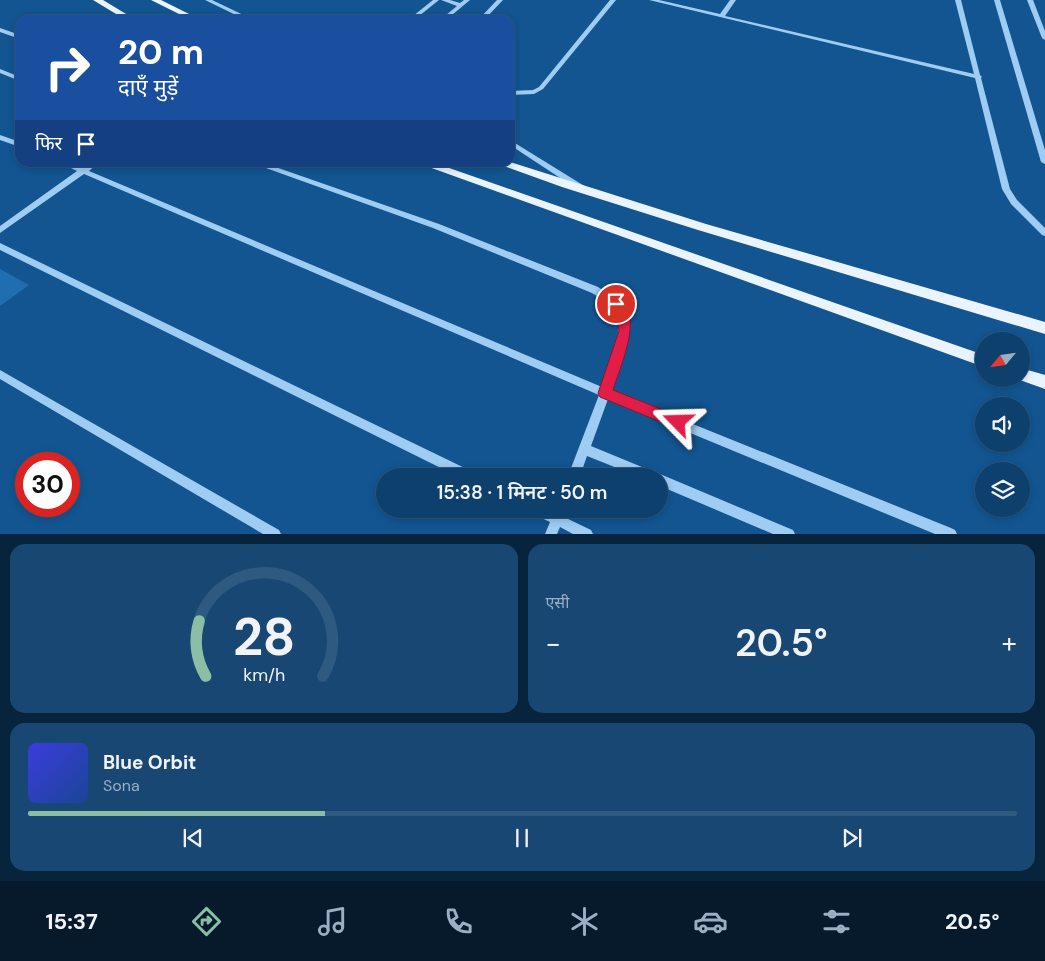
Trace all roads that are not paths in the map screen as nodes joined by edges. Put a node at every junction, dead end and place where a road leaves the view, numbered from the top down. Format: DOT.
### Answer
graph roads {
  1 [pos="97,0"];
  2 [pos="155,0"];
  3 [pos="208,0"];
  4 [pos="436,0"];
  5 [pos="444,0"];
  6 [pos="467,0"];
  7 [pos="500,0"];
  8 [pos="613,0"];
  9 [pos="652,0"];
  10 [pos="733,0"];
  11 [pos="958,0"];
  12 [pos="997,0"];
  13 [pos="1030,0"];
  14 [pos="461,5"];
  15 [pos="123,15"];
  16 [pos="186,15"];
  17 [pos="240,15"];
  18 [pos="417,15"];
  19 [pos="449,15"];
  20 [pos="486,15"];
  21 [pos="722,16"];
  22 [pos="0,30"];
  23 [pos="15,35"];
  24 [pos="1045,38"];
  25 [pos="0,71"];
  26 [pos="15,77"];
  27 [pos="979,77"];
  28 [pos="515,93"];
  29 [pos="0,136"];
  30 [pos="15,143"];
  31 [pos="515,145"];
  32 [pos="1045,162"];
  33 [pos="74,167"];
  34 [pos="89,167"];
  35 [pos="266,167"];
  36 [pos="434,167"];
  37 [pos="513,167"];
  38 [pos="83,171"];
  39 [pos="590,193"];
  40 [pos="0,230"];
  41 [pos="1045,233"];
  42 [pos="0,246"];
  43 [pos="1045,328"];
  44 [pos="975,358"];
  45 [pos="0,374"];
  46 [pos="1030,377"];
  47 [pos="1045,382"];
  48 [pos="605,393"];
  49 [pos="584,449"];
  50 [pos="453,468"];
  51 [pos="577,468"];
  52 [pos="630,468"];
  53 [pos="668,483"];
  54 [pos="558,518"];
  55 [pos="564,518"];
  56 [pos="275,534"];
  57 [pos="552,534"];
  58 [pos="586,534"];
  59 [pos="789,534"];
  60 [pos="951,534"];
  1 -- 15 [label="main road"];
  2 -- 16 [label="main road"];
  3 -- 17 [label="street"];
  4 -- 18 [label="street"];
  5 -- 14 [label="street"];
  6 -- 14 [label="street"];
  7 -- 20 [label="street"];
  8 -- 28 [label="street"];
  9 -- 21 [label="street"];
  10 -- 21 [label="street"];
  11 -- 27 [label="street"];
  12 -- 32 [label="street"];
  13 -- 24 [label="street"];
  14 -- 19 [label="street"];
  21 -- 27 [label="street"];
  22 -- 23 [label="street"];
  25 -- 26 [label="street"];
  27 -- 41 [label="street"];
  29 -- 30 [label="street"];
  31 -- 39 [label="street"];
  33 -- 38 [label="street"];
  34 -- 38 [label="street"];
  35 -- 48 [label="street"];
  36 -- 44 [label="main road"];
  37 -- 39 [label="main road"];
  38 -- 40 [label="street"];
  38 -- 48 [label="street"];
  39 -- 43 [label="main road"];
  42 -- 50 [label="street"];
  45 -- 56 [label="street"];
  46 -- 47 [label="main road"];
  48 -- 49 [label="street"];
  48 -- 60 [label="street"];
  49 -- 51 [label="street"];
  49 -- 52 [label="street"];
  53 -- 59 [label="street"];
  54 -- 57 [label="street"];
  55 -- 58 [label="street"];
}
